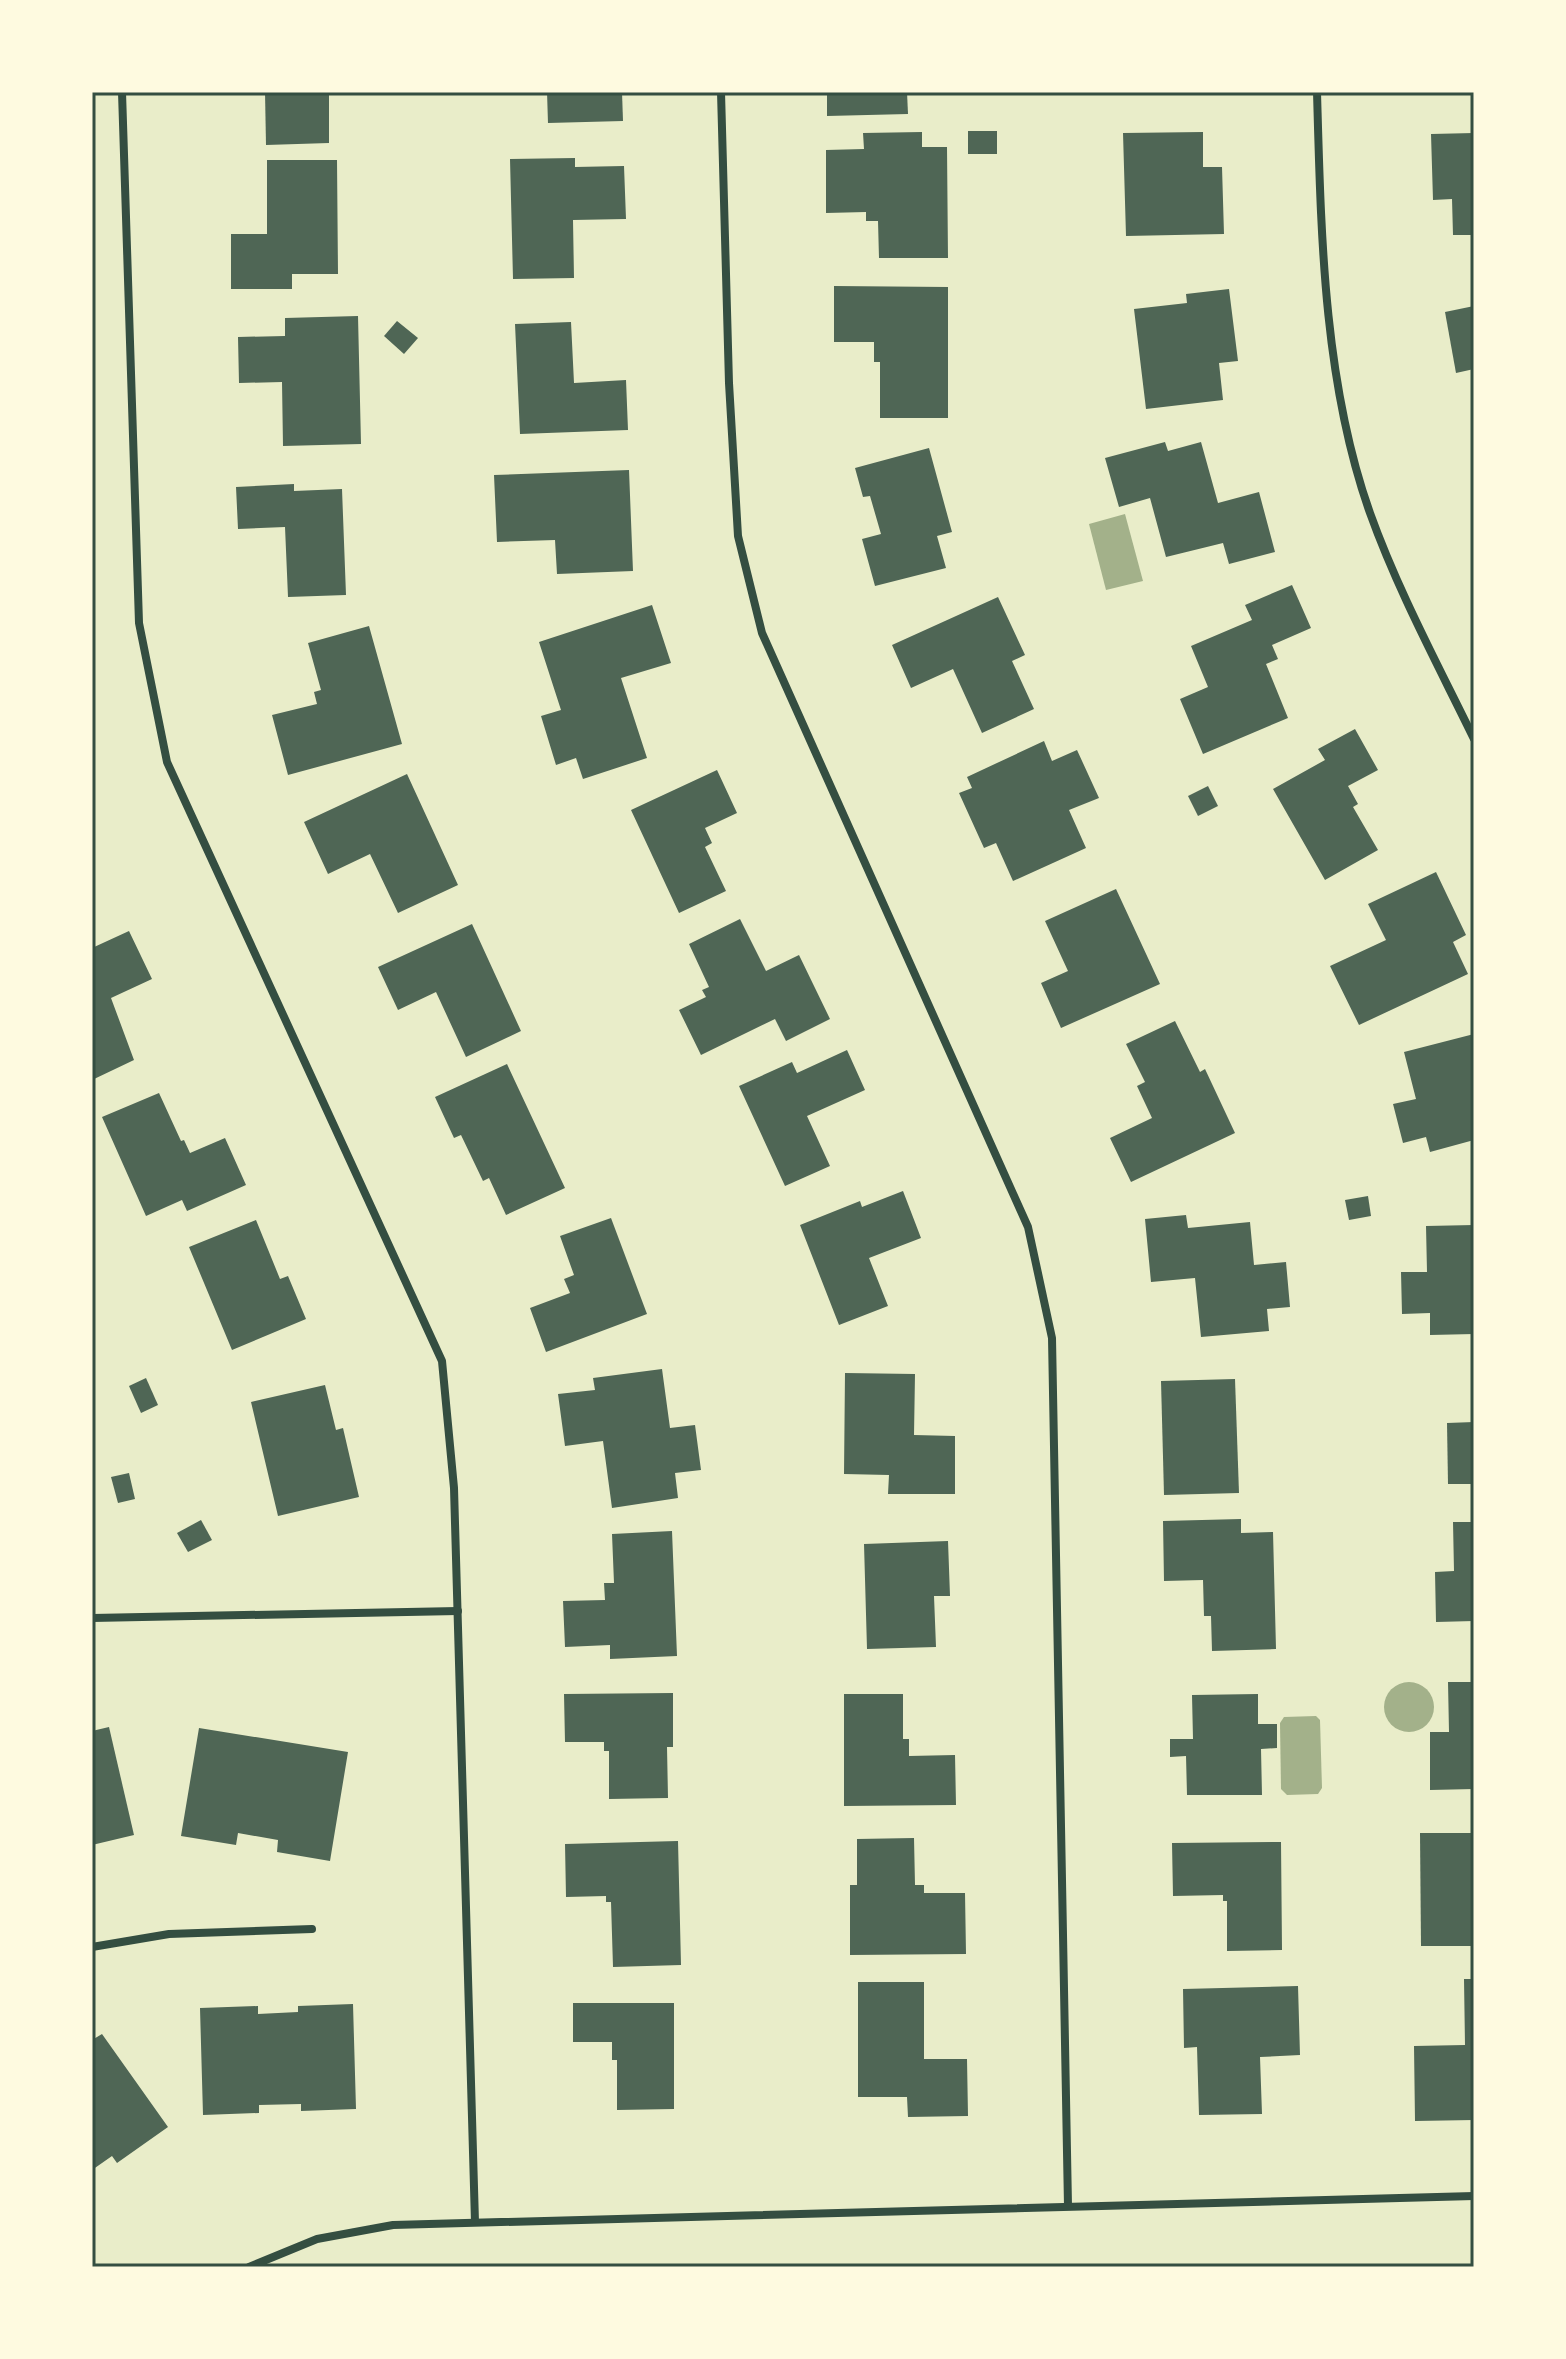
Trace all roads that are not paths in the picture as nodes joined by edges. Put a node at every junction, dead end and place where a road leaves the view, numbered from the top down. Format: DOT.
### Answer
graph roads {
  1 [pos="122,92"];
  2 [pos="721,92"];
  3 [pos="1317,92"];
  4 [pos="1474,739"];
  5 [pos="458,1611"];
  6 [pos="92,1618"];
  7 [pos="312,1929"];
  8 [pos="92,1947"];
  9 [pos="1474,2196"];
  10 [pos="1068,2206"];
  11 [pos="475,2222"];
  12 [pos="249,2267"];
  1 -- 5 [label="street"];
  2 -- 10 [label="street"];
  3 -- 4 [label="street"];
  5 -- 6 [label="street"];
  5 -- 11 [label="street"];
  7 -- 8 [label="street"];
  9 -- 10 [label="street"];
  10 -- 11 [label="street"];
  11 -- 12 [label="street"];
}
